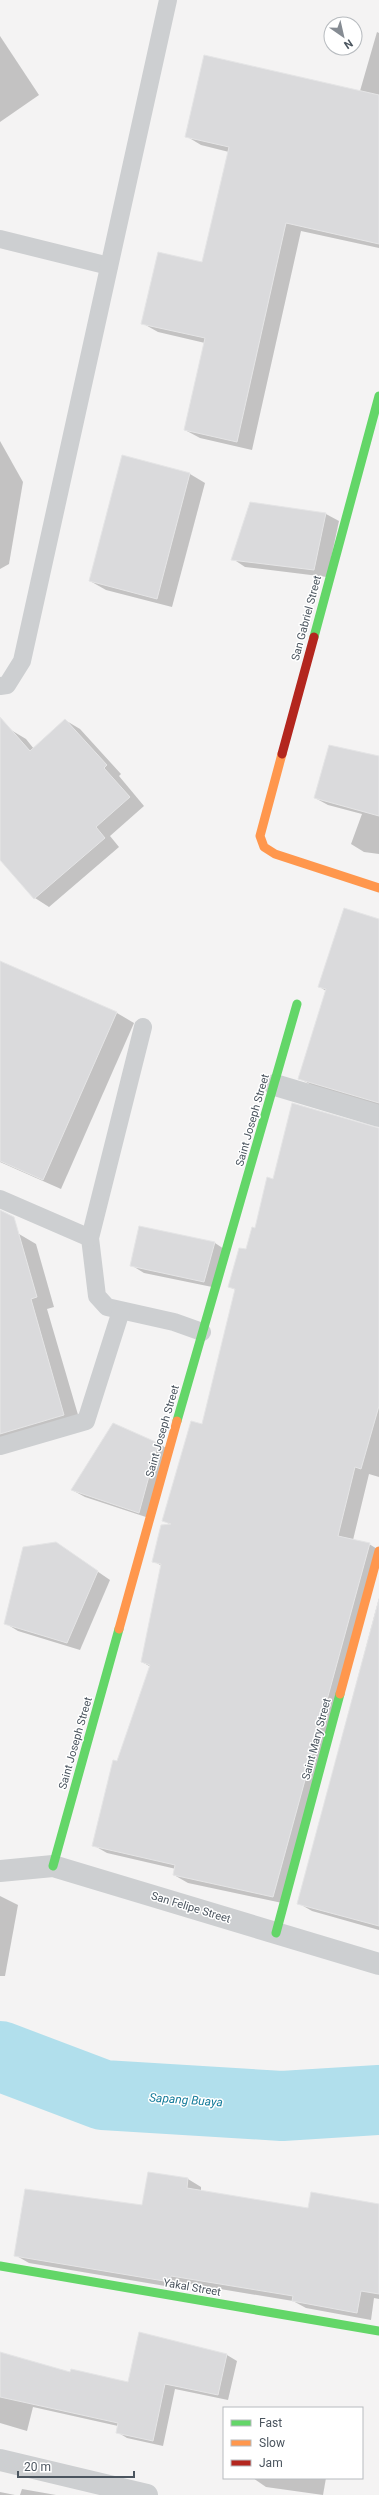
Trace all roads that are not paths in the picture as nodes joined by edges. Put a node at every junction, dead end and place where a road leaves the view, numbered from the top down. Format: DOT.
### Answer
graph roads {
  1 [pos="168,0"];
  2 [pos="0,239"];
  3 [pos="109,266"];
  4 [pos="379,396"];
  5 [pos="0,686"];
  6 [pos="379,888"];
  7 [pos="297,1004"];
  8 [pos="143,1028"];
  9 [pos="275,1085"];
  10 [pos="379,1116"];
  11 [pos="0,1199"];
  12 [pos="90,1238"];
  13 [pos="120,1311"];
  14 [pos="202,1332"];
  15 [pos="0,1446"];
  16 [pos="379,1551"];
  17 [pos="53,1866"];
  18 [pos="0,1871"];
  19 [pos="276,1933"];
  20 [pos="379,1964"];
  21 [pos="0,2266"];
  22 [pos="379,2331"];
  23 [pos="0,2460"];
  24 [pos="146,2495"];
  1 -- 3 [label="lane"];
  2 -- 3 [label="lane"];
  3 -- 5 [label="lane"];
  4 -- 6 [label="street, San Gabriel Street"];
  7 -- 9 [label="street, Saint Joseph Street"];
  8 -- 12 [label="lane"];
  9 -- 10 [label="street"];
  9 -- 14 [label="street, Saint Joseph Street"];
  11 -- 12 [label="lane"];
  12 -- 13 [label="lane"];
  13 -- 14 [label="lane"];
  13 -- 15 [label="lane"];
  14 -- 17 [label="street, Saint Joseph Street"];
  16 -- 19 [label="street, Saint Mary Street"];
  17 -- 18 [label="street, San Felipe Street"];
  17 -- 19 [label="street, San Felipe Street"];
  19 -- 20 [label="street, San Felipe Street"];
  21 -- 22 [label="street, Yakal Street"];
  23 -- 24 [label="street"];
}
